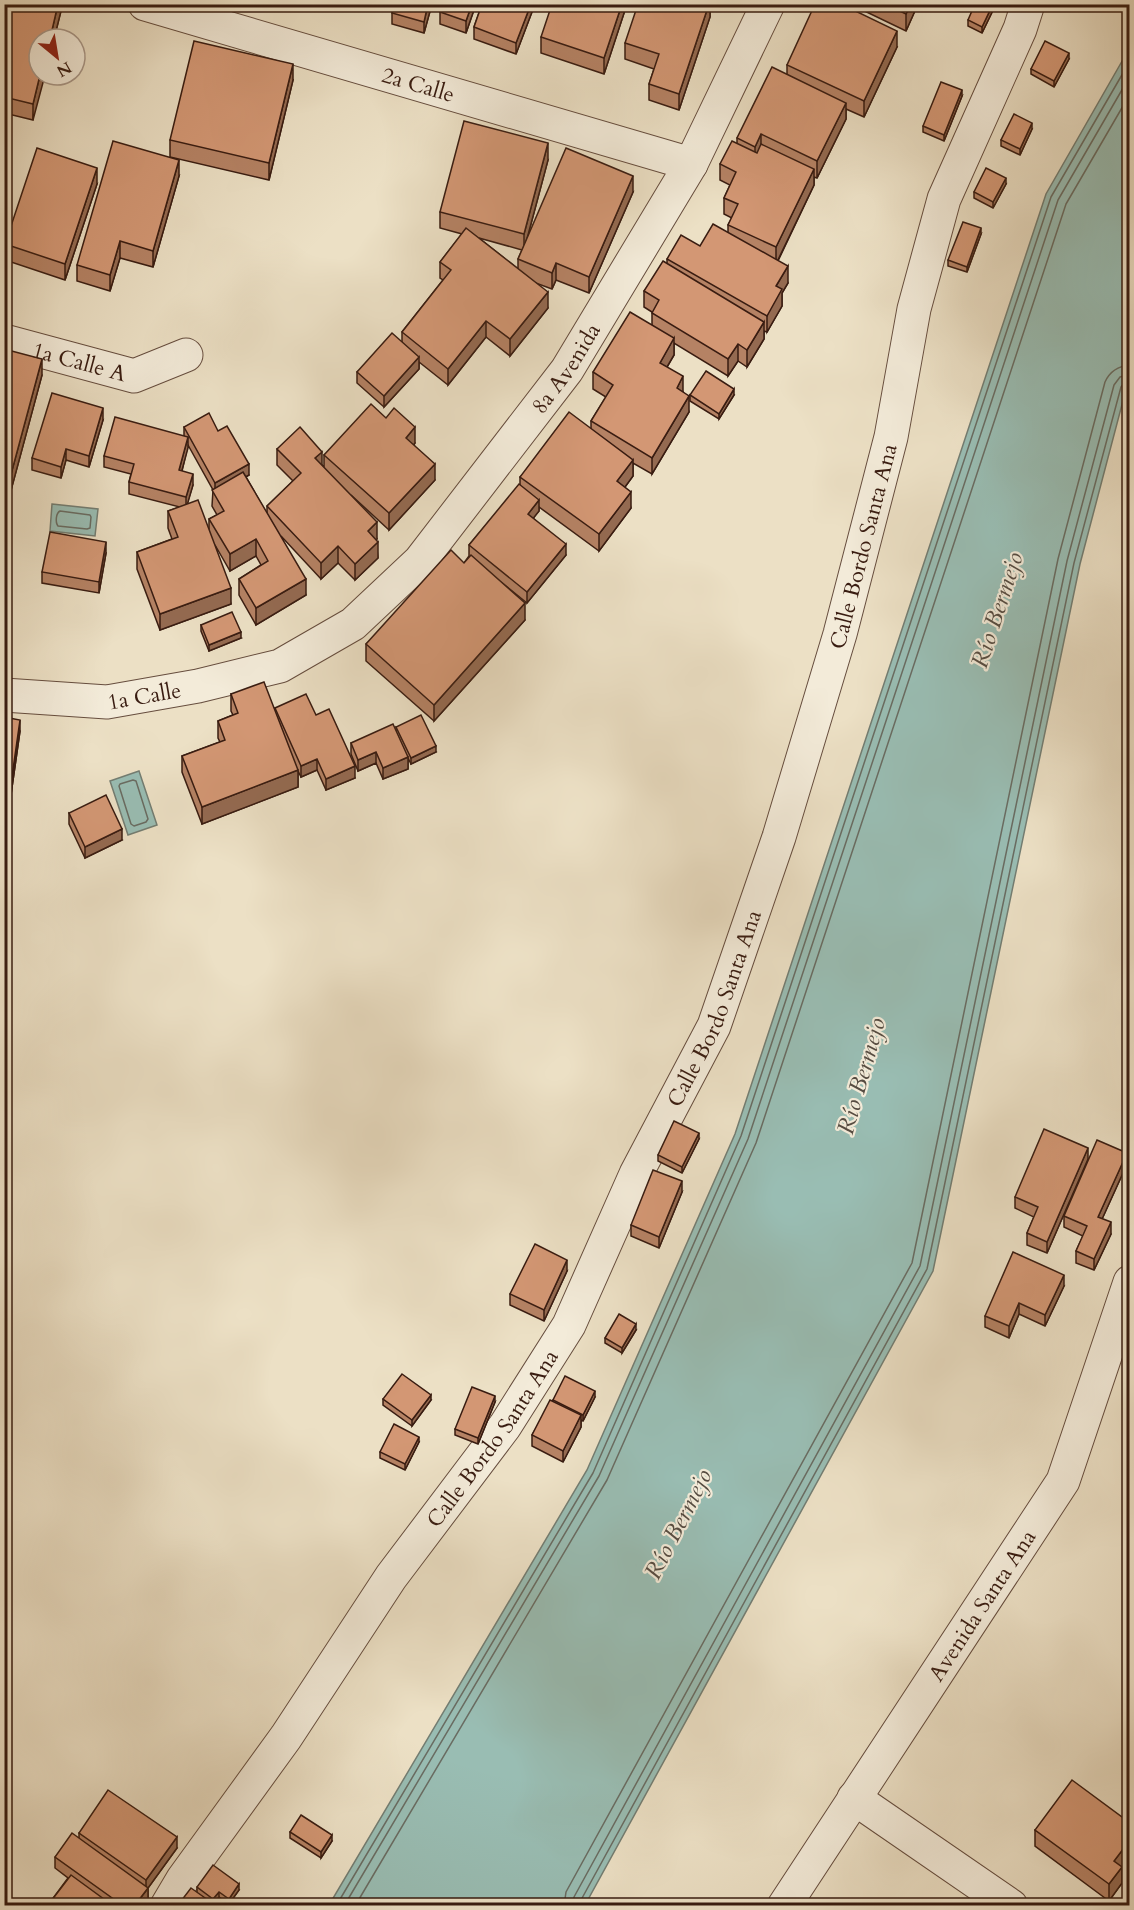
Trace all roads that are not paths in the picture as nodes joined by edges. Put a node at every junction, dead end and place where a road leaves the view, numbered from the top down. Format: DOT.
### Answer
graph roads {
  1 [pos="146,4"];
  2 [pos="768,4"];
  3 [pos="1028,4"];
  4 [pos="691,164"];
  5 [pos="4,341"];
  6 [pos="186,355"];
  7 [pos="280,666"];
  8 [pos="4,695"];
  9 [pos="1130,1282"];
  10 [pos="854,1798"];
  11 [pos="167,1905"];
  12 [pos="784,1905"];
  13 [pos="1011,1905"];
  1 -- 4 [label="street, 2a Calle"];
  2 -- 4 [label="street, 8a Avenida"];
  3 -- 11 [label="street, Calle Bordo Santa Ana"];
  4 -- 7 [label="street, 8a Avenida"];
  5 -- 6 [label="street, 1a Calle A"];
  7 -- 8 [label="street, 1a Calle"];
  9 -- 10 [label="street, Avenida Santa Ana"];
  10 -- 12 [label="street, Avenida Santa Ana"];
  10 -- 13 [label="street"];
}
